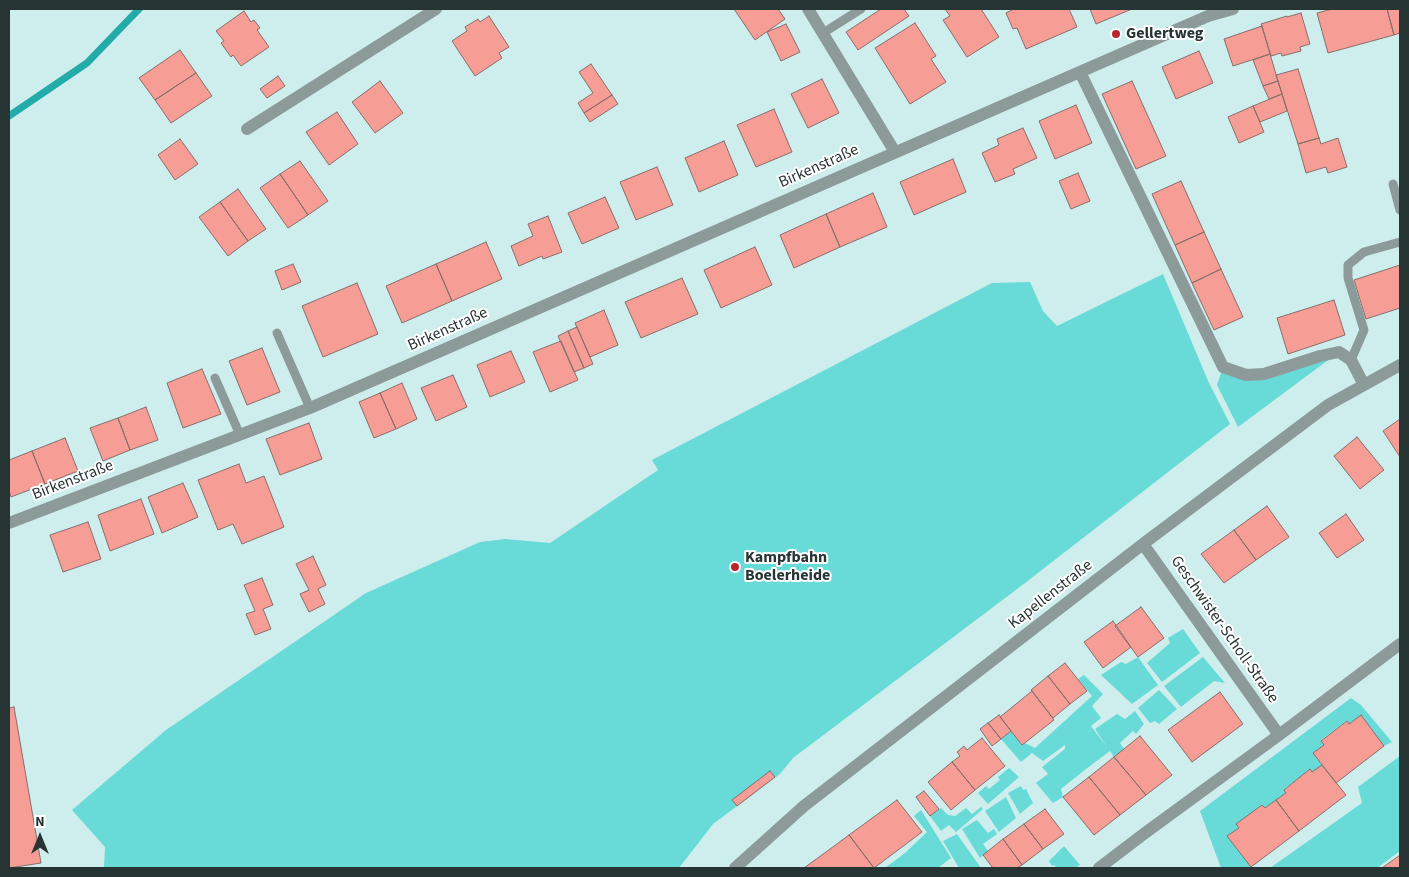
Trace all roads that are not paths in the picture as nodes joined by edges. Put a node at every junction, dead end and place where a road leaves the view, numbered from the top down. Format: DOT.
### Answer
graph roads {
  1 [pos="436,9"];
  2 [pos="808,9"];
  3 [pos="860,9"];
  4 [pos="1233,9"];
  5 [pos="1207,12"];
  6 [pos="823,33"];
  7 [pos="1080,72"];
  8 [pos="247,129"];
  9 [pos="895,152"];
  10 [pos="1393,184"];
  11 [pos="1400,210"];
  12 [pos="1400,242"];
  13 [pos="278,333"];
  14 [pos="1351,360"];
  15 [pos="1400,366"];
  16 [pos="215,378"];
  17 [pos="1364,385"];
  18 [pos="310,408"];
  19 [pos="240,436"];
  20 [pos="9,523"];
  21 [pos="1143,544"];
  22 [pos="1400,644"];
  23 [pos="1279,735"];
  24 [pos="735,868"];
  25 [pos="1099,868"];
  1 -- 8 [label="street"];
  2 -- 6 [label="street"];
  3 -- 6 [label="lane"];
  4 -- 5 [label="street, Birkenstraße"];
  5 -- 7 [label="street, Birkenstraße"];
  6 -- 9 [label="street"];
  7 -- 9 [label="street, Birkenstraße"];
  7 -- 14 [label="street"];
  9 -- 18 [label="street, Birkenstraße"];
  10 -- 11 [label="lane"];
  12 -- 14 [label="lane"];
  13 -- 18 [label="lane"];
  14 -- 17 [label="street"];
  15 -- 17 [label="street, Kapellenstraße"];
  16 -- 19 [label="lane"];
  17 -- 21 [label="street, Kapellenstraße"];
  18 -- 19 [label="street, Birkenstraße"];
  19 -- 20 [label="street, Birkenstraße"];
  21 -- 23 [label="street, Geschwister-Scholl-Straße"];
  21 -- 24 [label="street, Kapellenstraße"];
  22 -- 23 [label="street"];
  23 -- 25 [label="street"];
}
